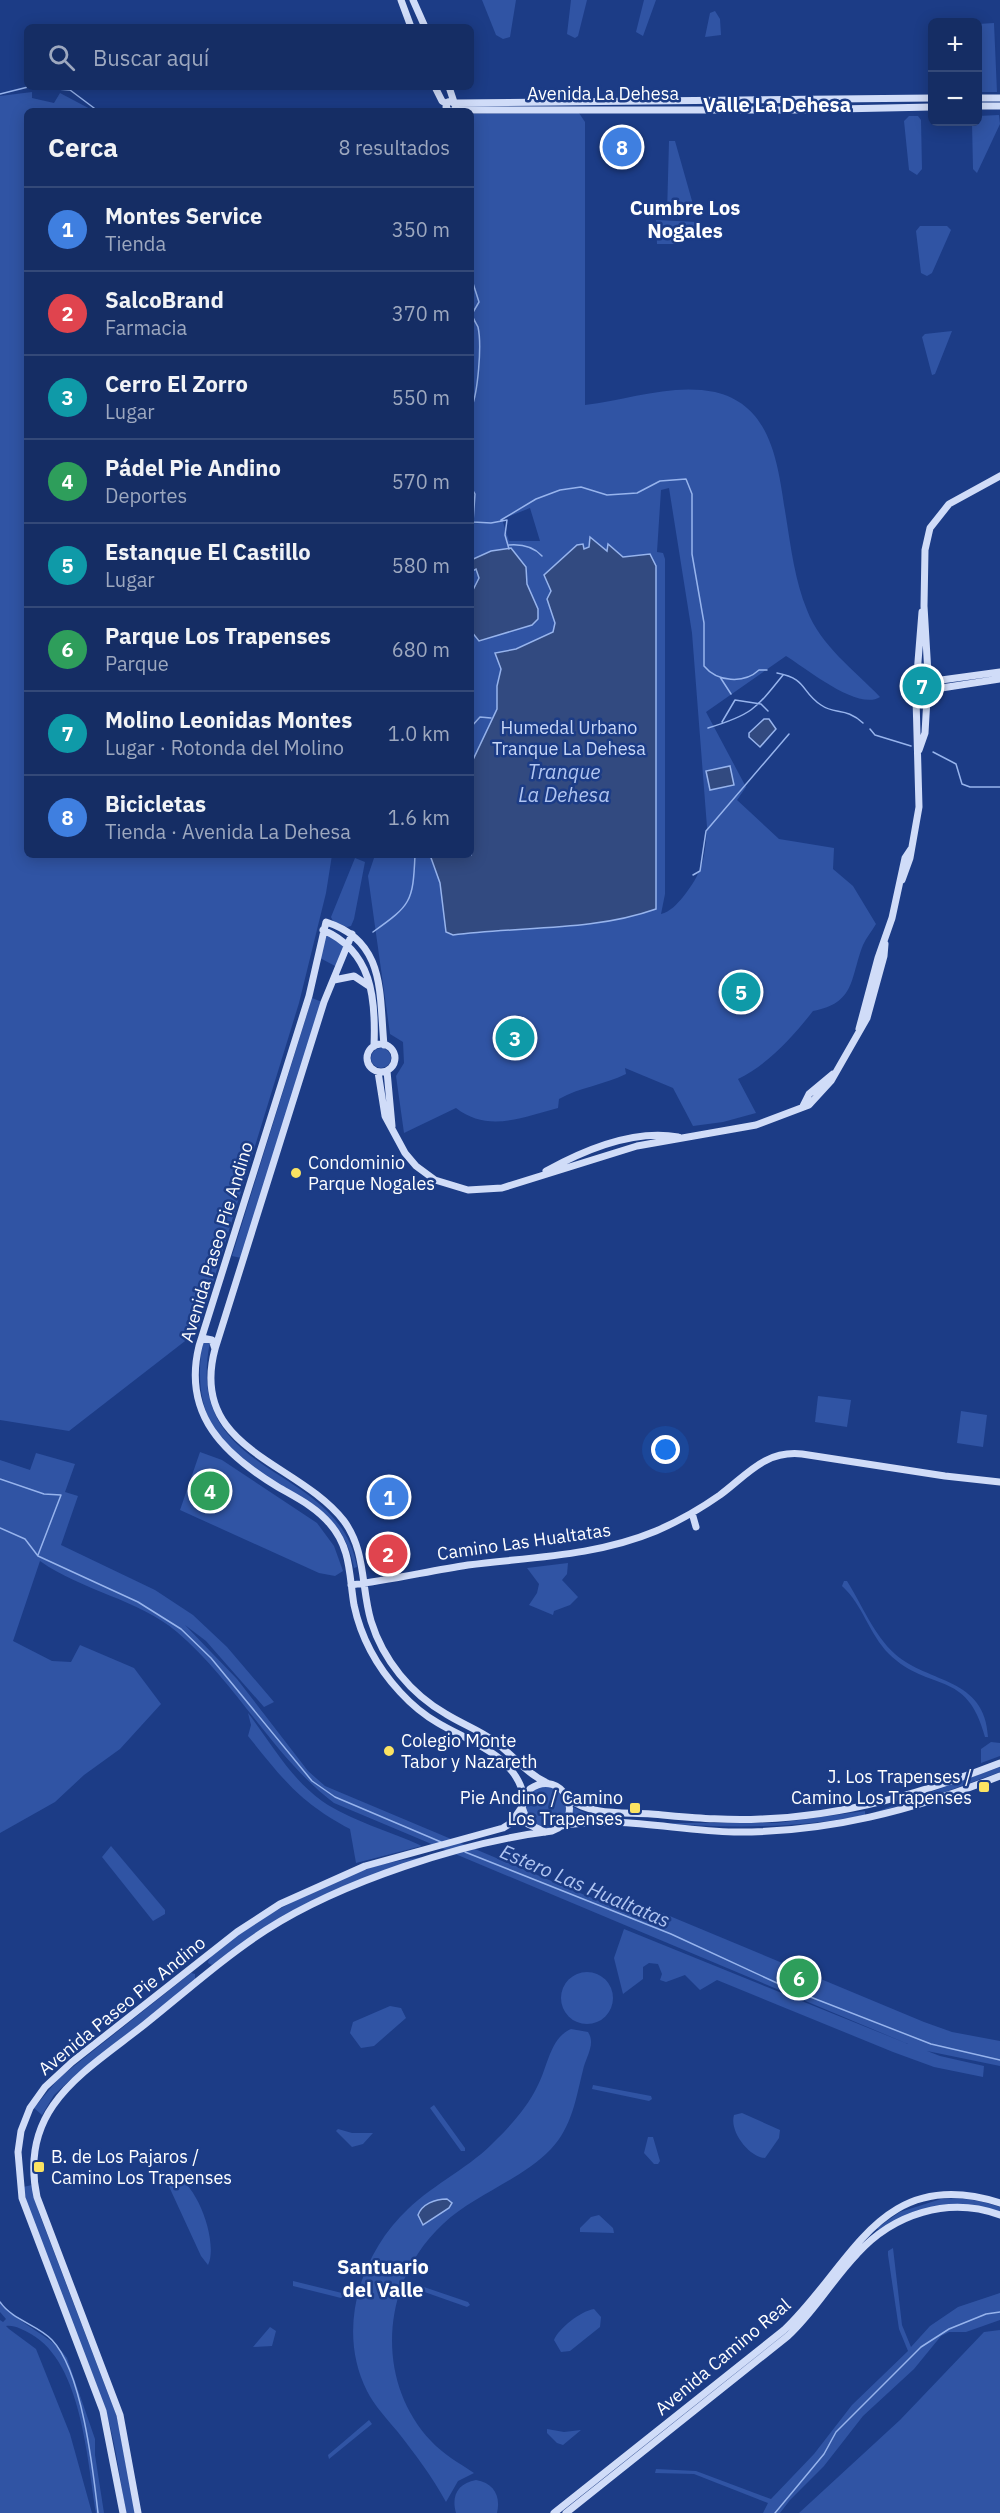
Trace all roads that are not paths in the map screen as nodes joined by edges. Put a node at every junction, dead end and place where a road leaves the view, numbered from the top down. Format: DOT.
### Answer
graph roads {
  1 [pos="401,0"];
  2 [pos="414,0"];
  3 [pos="410,24"];
  4 [pos="424,24"];
  5 [pos="436,90"];
  6 [pos="449,90"];
  7 [pos="982,98"];
  8 [pos="1000,98"];
  9 [pos="762,99"];
  10 [pos="793,99"];
  11 [pos="928,99"];
  12 [pos="982,106"];
  13 [pos="1000,106"];
  14 [pos="452,107"];
  15 [pos="928,107"];
  16 [pos="760,110"];
  17 [pos="792,110"];
  18 [pos="1000,476"];
  19 [pos="924,606"];
  20 [pos="1000,672"];
  21 [pos="916,674"];
  22 [pos="928,674"];
  23 [pos="984,678"];
  24 [pos="1000,679"];
  25 [pos="934,685"];
  26 [pos="916,698"];
  27 [pos="927,698"];
  28 [pos="919,750"];
  29 [pos="324,926"];
  30 [pos="352,934"];
  31 [pos="348,945"];
  32 [pos="363,945"];
  33 [pos="356,952"];
  34 [pos="334,980"];
  35 [pos="370,987"];
  36 [pos="384,1045"];
  37 [pos="374,1046"];
  38 [pos="387,1071"];
  39 [pos="378,1072"];
  40 [pos="392,1129"];
  41 [pos="202,1338"];
  42 [pos="215,1349"];
  43 [pos="1000,1482"];
  44 [pos="692,1513"];
  45 [pos="696,1527"];
  46 [pos="364,1584"];
  47 [pos="351,1585"];
  48 [pos="1000,1763"];
  49 [pos="1000,1776"];
  50 [pos="547,1783"];
  51 [pos="524,1798"];
  52 [pos="568,1798"];
  53 [pos="875,1804"];
  54 [pos="522,1807"];
  55 [pos="662,1815"];
  56 [pos="870,1818"];
  57 [pos="561,1826"];
  58 [pos="650,1826"];
  59 [pos="545,1832"];
  60 [pos="34,2178"];
  61 [pos="19,2179"];
  62 [pos="1000,2203"];
  63 [pos="1000,2216"];
  64 [pos="874,2225"];
  65 [pos="878,2235"];
  66 [pos="123,2513"];
  67 [pos="138,2513"];
  68 [pos="554,2513"];
  69 [pos="566,2513"];
  1 -- 3 [label="street"];
  2 -- 4 [label="street"];
  5 -- 14 [label="street"];
  6 -- 14 [label="street"];
  7 -- 8 [label="street"];
  9 -- 10 [label="street, Avenida La Dehesa"];
  9 -- 14 [label="street, Avenida La Dehesa"];
  9 -- 16 [label="street"];
  10 -- 11 [label="street, Avenida La Dehesa"];
  10 -- 17 [label="street"];
  12 -- 13 [label="street"];
  14 -- 16 [label="street, Avenida La Dehesa"];
  15 -- 17 [label="street, Avenida La Dehesa"];
  16 -- 17 [label="street, Avenida La Dehesa"];
  18 -- 19 [label="street"];
  19 -- 21 [label="street"];
  19 -- 22 [label="street"];
  20 -- 23 [label="street"];
  21 -- 22 [label="street"];
  21 -- 26 [label="street"];
  22 -- 25 [label="street"];
  23 -- 24 [label="street"];
  23 -- 25 [label="street"];
  25 -- 27 [label="street"];
  26 -- 27 [label="street"];
  26 -- 28 [label="street"];
  27 -- 28 [label="street"];
  28 -- 40 [label="street"];
  29 -- 30 [label="street"];
  29 -- 31 [label="street"];
  29 -- 41 [label="street, Avenida Paseo Pie Andino"];
  30 -- 31 [label="street, Avenida Paseo Pie Andino"];
  30 -- 32 [label="street"];
  31 -- 33 [label="street"];
  31 -- 34 [label="street, Avenida Paseo Pie Andino"];
  32 -- 33 [label="street"];
  32 -- 36 [label="street"];
  33 -- 35 [label="street"];
  34 -- 35 [label="street"];
  34 -- 42 [label="street, Avenida Paseo Pie Andino"];
  35 -- 37 [label="street"];
  36 -- 37 [label="street"];
  36 -- 38 [label="street"];
  37 -- 39 [label="street"];
  38 -- 39 [label="street"];
  38 -- 40 [label="street"];
  39 -- 40 [label="street"];
  41 -- 42 [label="street"];
  41 -- 47 [label="street, Avenida Paseo Pie Andino"];
  42 -- 46 [label="street, Avenida Paseo Pie Andino"];
  43 -- 44 [label="street, Camino Las Hualtatas"];
  44 -- 45 [label="street"];
  44 -- 46 [label="street, Camino Las Hualtatas"];
  46 -- 47 [label="street, Camino Las Hualtatas"];
  46 -- 50 [label="street, Avenida Paseo Pie Andino"];
  47 -- 51 [label="street, Avenida Paseo Pie Andino"];
  48 -- 53 [label="street"];
  49 -- 56 [label="street"];
  50 -- 51 [label="street"];
  50 -- 52 [label="street"];
  51 -- 54 [label="street"];
  52 -- 55 [label="street"];
  52 -- 57 [label="street"];
  53 -- 55 [label="street"];
  53 -- 56 [label="street"];
  54 -- 59 [label="street"];
  54 -- 61 [label="street, Avenida Paseo Pie Andino"];
  55 -- 58 [label="street"];
  56 -- 58 [label="street"];
  57 -- 58 [label="street"];
  57 -- 59 [label="street"];
  59 -- 60 [label="street, Avenida Paseo Pie Andino"];
  60 -- 61 [label="street"];
  60 -- 67 [label="street, Avenida Paseo Pie Andino"];
  61 -- 66 [label="street, Avenida Paseo Pie Andino"];
  62 -- 64 [label="street, Avenida Camino Real"];
  63 -- 65 [label="street, Avenida Camino Real"];
  64 -- 65 [label="street"];
  64 -- 68 [label="street, Avenida Camino Real"];
  65 -- 69 [label="street, Avenida Camino Real"];
}
